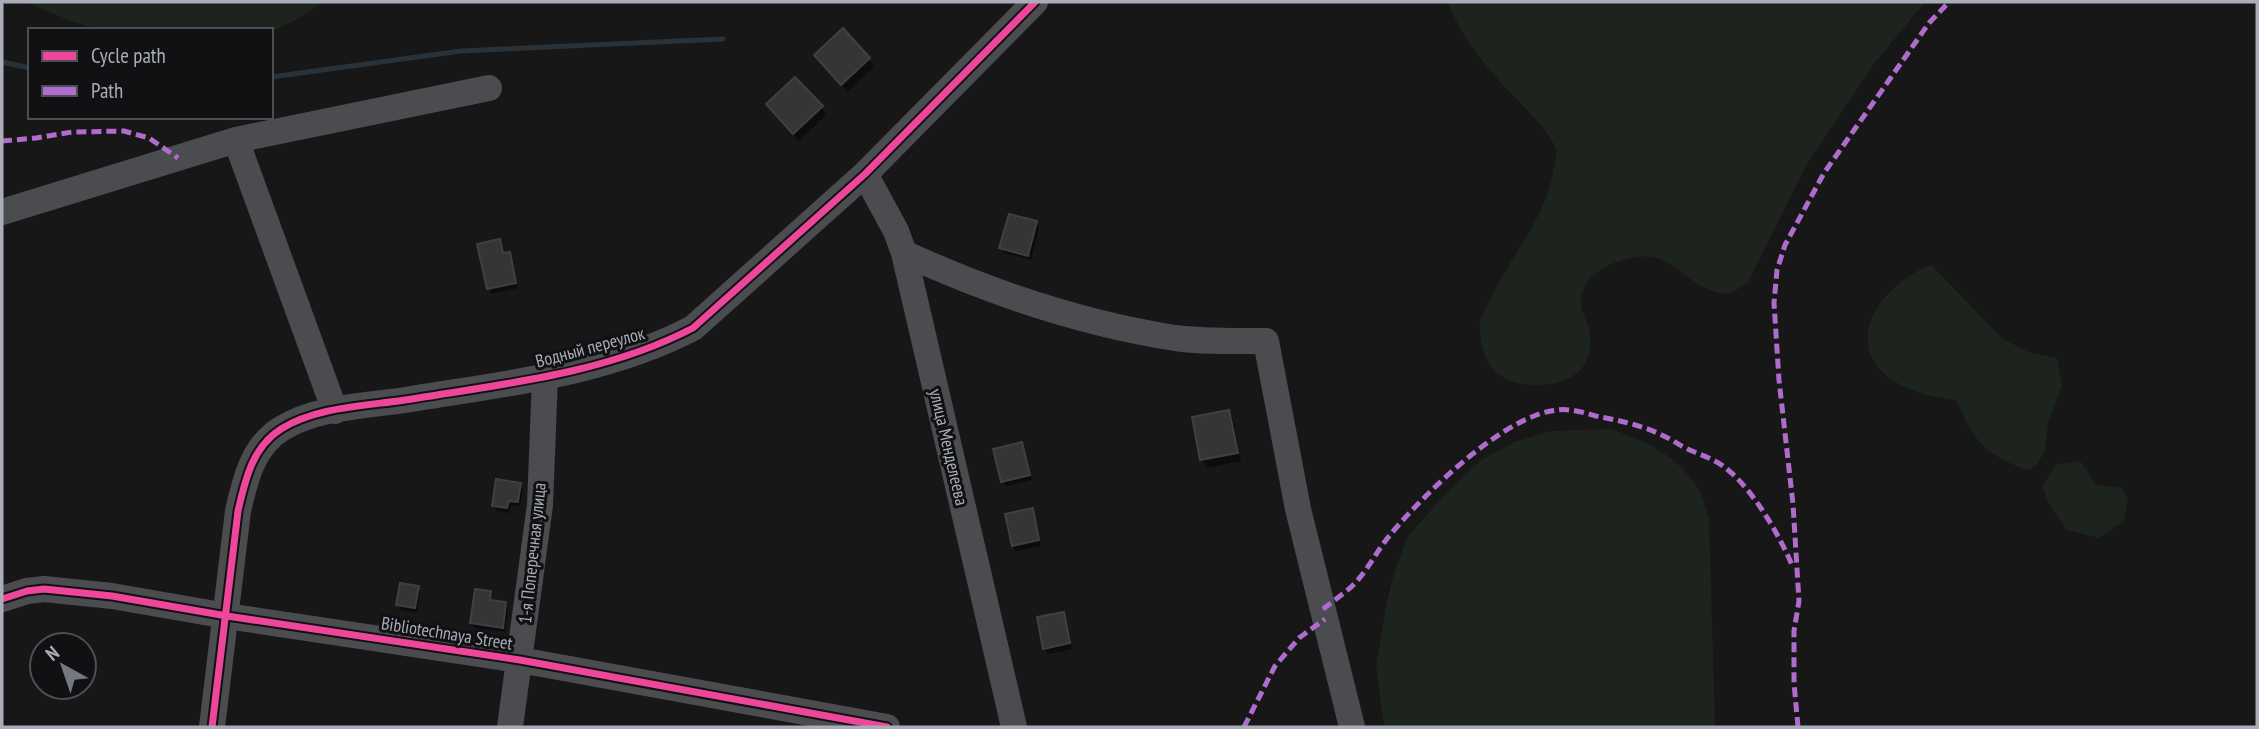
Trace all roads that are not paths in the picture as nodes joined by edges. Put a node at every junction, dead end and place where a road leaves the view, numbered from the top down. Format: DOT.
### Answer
graph roads {
  1 [pos="1035,2"];
  2 [pos="489,88"];
  3 [pos="236,140"];
  4 [pos="865,174"];
  5 [pos="2,212"];
  6 [pos="904,253"];
  7 [pos="545,377"];
  8 [pos="335,411"];
  9 [pos="2,598"];
  10 [pos="227,616"];
  11 [pos="520,660"];
  12 [pos="212,727"];
  13 [pos="510,727"];
  14 [pos="887,727"];
  15 [pos="1014,727"];
  16 [pos="1352,727"];
  1 -- 4 [label="street, Водный переулок"];
  2 -- 3 [label="street"];
  3 -- 5 [label="street"];
  3 -- 8 [label="street"];
  4 -- 6 [label="street, улица Менделеева"];
  4 -- 7 [label="street, Водный переулок"];
  6 -- 15 [label="street, улица Менделеева"];
  6 -- 16 [label="street"];
  7 -- 8 [label="street, Водный переулок"];
  7 -- 11 [label="street, 1-я Поперечная улица"];
  8 -- 10 [label="street, Водный переулок"];
  9 -- 10 [label="street, Bibliotechnaya Street"];
  10 -- 11 [label="street, Bibliotechnaya Street"];
  10 -- 12 [label="street"];
  11 -- 13 [label="street, 1-я Поперечная улица"];
  11 -- 14 [label="street, Bibliotechnaya Street"];
}
